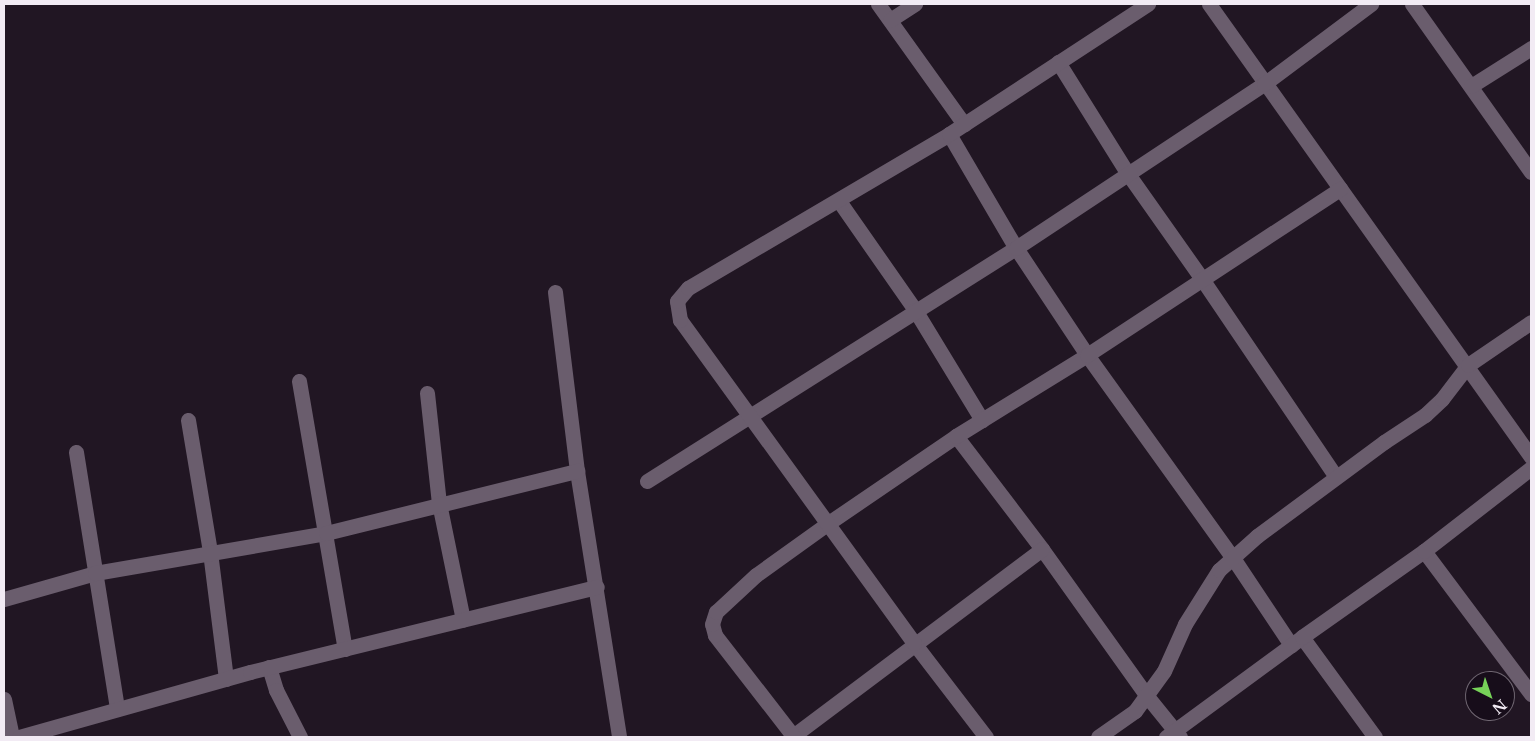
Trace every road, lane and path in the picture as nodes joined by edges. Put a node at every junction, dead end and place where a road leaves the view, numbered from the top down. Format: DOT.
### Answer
graph roads {
  1 [pos="878,4"];
  2 [pos="915,4"];
  3 [pos="1148,4"];
  4 [pos="1208,4"];
  5 [pos="1371,4"];
  6 [pos="1412,4"];
  7 [pos="890,20"];
  8 [pos="1531,48"];
  9 [pos="1058,62"];
  10 [pos="1264,84"];
  11 [pos="1471,86"];
  12 [pos="964,124"];
  13 [pos="949,134"];
  14 [pos="1531,172"];
  15 [pos="1128,174"];
  16 [pos="1340,189"];
  17 [pos="839,201"];
  18 [pos="1016,248"];
  19 [pos="1202,279"];
  20 [pos="555,292"];
  21 [pos="915,310"];
  22 [pos="1531,322"];
  23 [pos="1087,356"];
  24 [pos="1468,365"];
  25 [pos="299,381"];
  26 [pos="427,393"];
  27 [pos="750,415"];
  28 [pos="188,420"];
  29 [pos="982,420"];
  30 [pos="956,436"];
  31 [pos="76,452"];
  32 [pos="1531,457"];
  33 [pos="1531,468"];
  34 [pos="577,471"];
  35 [pos="1336,477"];
  36 [pos="647,481"];
  37 [pos="440,503"];
  38 [pos="827,524"];
  39 [pos="326,533"];
  40 [pos="1042,549"];
  41 [pos="1424,551"];
  42 [pos="210,552"];
  43 [pos="1233,558"];
  44 [pos="95,573"];
  45 [pos="597,587"];
  46 [pos="4,600"];
  47 [pos="462,620"];
  48 [pos="1296,641"];
  49 [pos="914,643"];
  50 [pos="345,649"];
  51 [pos="269,667"];
  52 [pos="226,679"];
  53 [pos="1531,694"];
  54 [pos="1146,696"];
  55 [pos="4,699"];
  56 [pos="117,709"];
  57 [pos="1174,735"];
  58 [pos="12,737"];
  59 [pos="19,737"];
  60 [pos="300,737"];
  61 [pos="619,737"];
  62 [pos="794,737"];
  63 [pos="986,737"];
  64 [pos="1098,737"];
  65 [pos="1375,737"];
  1 -- 7 [label="street"];
  2 -- 7 [label="street"];
  3 -- 9 [label="street"];
  4 -- 10 [label="street"];
  5 -- 10 [label="street"];
  6 -- 11 [label="street"];
  7 -- 12 [label="street"];
  8 -- 11 [label="street"];
  9 -- 12 [label="street"];
  9 -- 15 [label="street"];
  10 -- 15 [label="street"];
  10 -- 16 [label="street"];
  11 -- 14 [label="street"];
  12 -- 13 [label="street"];
  13 -- 17 [label="street"];
  13 -- 18 [label="street"];
  15 -- 18 [label="street"];
  15 -- 19 [label="street"];
  16 -- 19 [label="street"];
  16 -- 24 [label="street"];
  17 -- 21 [label="street"];
  17 -- 27 [label="street"];
  18 -- 21 [label="street"];
  18 -- 23 [label="street"];
  19 -- 23 [label="street"];
  19 -- 35 [label="street"];
  20 -- 34 [label="street"];
  21 -- 27 [label="street"];
  21 -- 29 [label="street"];
  22 -- 24 [label="street"];
  23 -- 29 [label="street"];
  23 -- 43 [label="street"];
  24 -- 32 [label="street"];
  24 -- 35 [label="street"];
  25 -- 39 [label="street"];
  26 -- 37 [label="street"];
  27 -- 36 [label="street"];
  27 -- 38 [label="street"];
  28 -- 42 [label="street"];
  29 -- 30 [label="street"];
  30 -- 38 [label="street"];
  30 -- 40 [label="street"];
  31 -- 44 [label="street"];
  33 -- 41 [label="street"];
  34 -- 37 [label="street"];
  34 -- 45 [label="street"];
  35 -- 43 [label="street"];
  37 -- 39 [label="street"];
  37 -- 47 [label="street"];
  38 -- 49 [label="street"];
  38 -- 62 [label="street"];
  39 -- 42 [label="street"];
  39 -- 50 [label="street"];
  40 -- 49 [label="street"];
  40 -- 54 [label="street"];
  41 -- 48 [label="street"];
  41 -- 53 [label="street"];
  42 -- 44 [label="street"];
  42 -- 52 [label="street"];
  43 -- 48 [label="street"];
  43 -- 54 [label="street"];
  44 -- 46 [label="street"];
  44 -- 56 [label="street"];
  45 -- 47 [label="street"];
  45 -- 61 [label="street"];
  47 -- 50 [label="street"];
  48 -- 57 [label="street"];
  48 -- 65 [label="street"];
  49 -- 62 [label="street"];
  49 -- 63 [label="street"];
  50 -- 51 [label="street"];
  51 -- 52 [label="street"];
  51 -- 60 [label="street"];
  52 -- 56 [label="street"];
  54 -- 57 [label="street"];
  54 -- 64 [label="street"];
  55 -- 58 [label="street"];
  56 -- 59 [label="street"];
}
